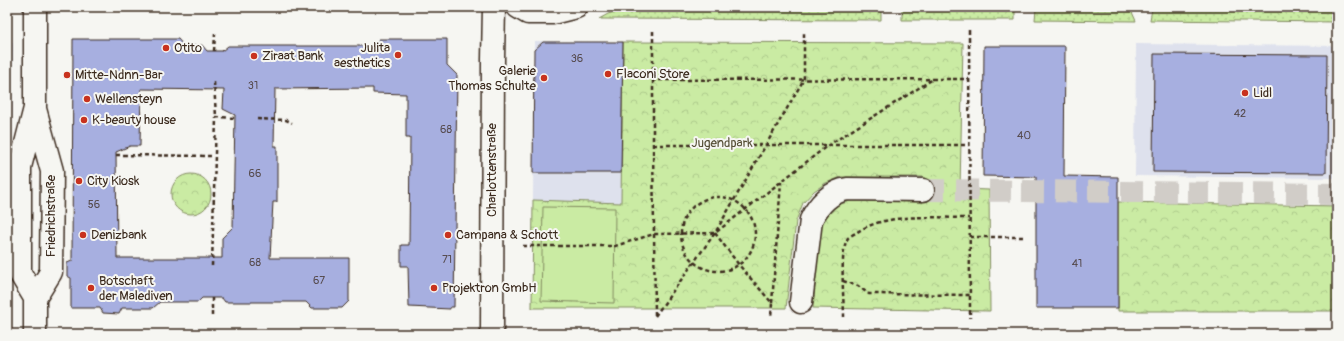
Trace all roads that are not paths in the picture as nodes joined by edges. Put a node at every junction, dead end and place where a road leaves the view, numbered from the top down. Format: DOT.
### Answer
graph roads {
  1 [pos="35,7"];
  2 [pos="494,7"];
  3 [pos="518,7"];
  4 [pos="576,7"];
  5 [pos="34,108"];
  6 [pos="923,190"];
  7 [pos="34,298"];
  8 [pos="801,302"];
  9 [pos="35,334"];
  10 [pos="492,334"];
  1 -- 5 [label="street, Friedrichstraße"];
  2 -- 10 [label="street, Charlottenstraße"];
  3 -- 4 [label="street"];
  5 -- 7 [label="street, Friedrichstraße"];
  5 -- 7 [label="street, Friedrichstraße"];
  6 -- 8 [label="street"];
  7 -- 9 [label="street, Friedrichstraße"];
}
